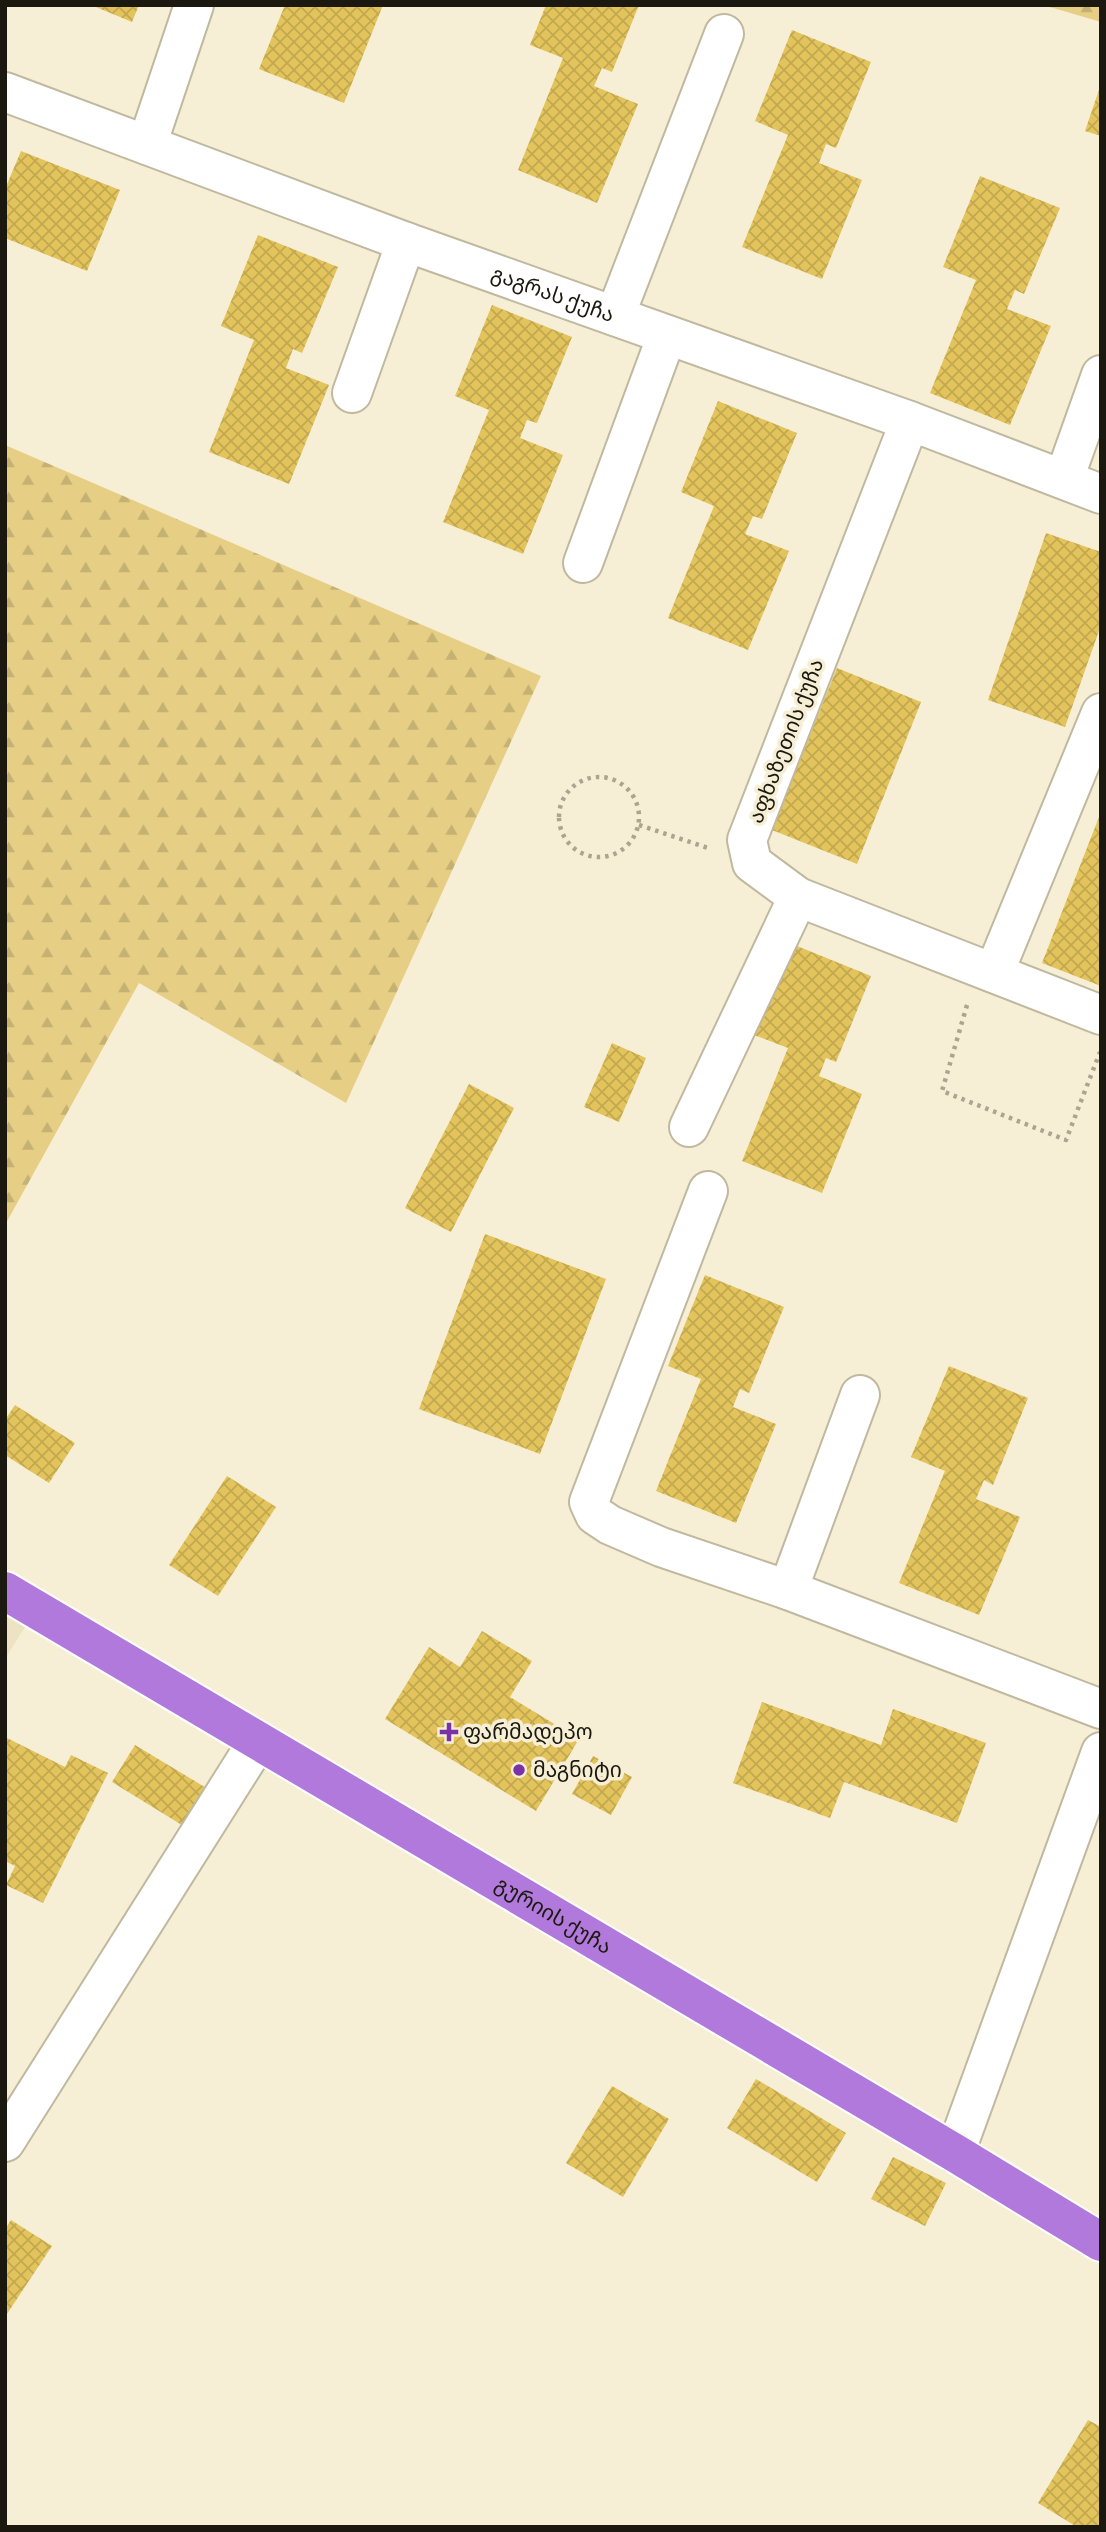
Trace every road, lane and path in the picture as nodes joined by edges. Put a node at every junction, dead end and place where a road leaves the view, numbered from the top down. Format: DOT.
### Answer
graph roads {
  1 [pos="194,5"];
  2 [pos="724,34"];
  3 [pos="5,92"];
  4 [pos="147,145"];
  5 [pos="406,242"];
  6 [pos="615,316"];
  7 [pos="667,335"];
  8 [pos="1101,375"];
  9 [pos="352,393"];
  10 [pos="910,421"];
  11 [pos="1064,479"];
  12 [pos="1101,494"];
  13 [pos="583,564"];
  14 [pos="1101,713"];
  15 [pos="639,825"];
  16 [pos="752,863"];
  17 [pos="798,897"];
  18 [pos="986,970"];
  19 [pos="1101,1015"];
  20 [pos="1101,1051"];
  21 [pos="689,1127"];
  22 [pos="708,1191"];
  23 [pos="860,1395"];
  24 [pos="788,1590"];
  25 [pos="5,1591"];
  26 [pos="1101,1709"];
  27 [pos="258,1741"];
  28 [pos="1101,1752"];
  29 [pos="5,2142"];
  30 [pos="954,2153"];
  31 [pos="1101,2242"];
  1 -- 4 [label="street"];
  2 -- 6 [label="street"];
  3 -- 4 [label="street, გაგრას ქუჩა"];
  4 -- 5 [label="street, გაგრას ქუჩა"];
  5 -- 6 [label="street, გაგრას ქუჩა"];
  5 -- 9 [label="street"];
  6 -- 7 [label="street, გაგრას ქუჩა"];
  7 -- 10 [label="street, გაგრას ქუჩა"];
  7 -- 13 [label="street"];
  8 -- 11 [label="street"];
  10 -- 11 [label="street, გაგრას ქუჩა"];
  10 -- 16 [label="street, აფხაზეთის ქუჩა"];
  11 -- 12 [label="street, გაგრას ქუჩა"];
  14 -- 18 [label="street"];
  15 -- 15 [label="path"];
  15 -- 16 [label="path"];
  16 -- 17 [label="street"];
  17 -- 18 [label="street"];
  17 -- 21 [label="street"];
  18 -- 19 [label="street"];
  18 -- 20 [label="path"];
  22 -- 24 [label="street"];
  23 -- 24 [label="street"];
  24 -- 26 [label="street"];
  25 -- 27 [label="highway, გურიის ქუჩა"];
  27 -- 29 [label="street"];
  27 -- 30 [label="highway, გურიის ქუჩა"];
  28 -- 30 [label="street"];
  30 -- 31 [label="highway, გურიის ქუჩა"];
}
